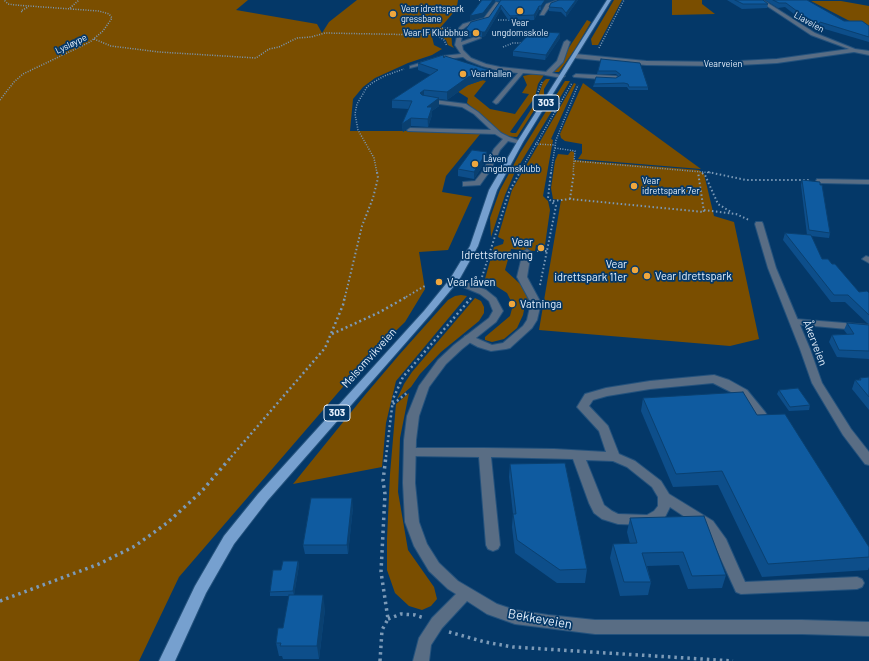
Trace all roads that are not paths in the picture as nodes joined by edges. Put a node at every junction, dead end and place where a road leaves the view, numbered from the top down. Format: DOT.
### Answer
graph roads {
  1 [pos="562,0"];
  2 [pos="609,0"];
  3 [pos="760,0"];
  4 [pos="498,3"];
  5 [pos="542,14"];
  6 [pos="478,38"];
  7 [pos="567,42"];
  8 [pos="458,45"];
  9 [pos="854,50"];
  10 [pos="869,54"];
  11 [pos="463,55"];
  12 [pos="575,56"];
  13 [pos="412,67"];
  14 [pos="522,71"];
  15 [pos="547,74"];
  16 [pos="562,76"];
  17 [pos="576,76"];
  18 [pos="616,78"];
  19 [pos="425,101"];
  20 [pos="496,102"];
  21 [pos="410,130"];
  22 [pos="495,132"];
  23 [pos="508,139"];
  24 [pos="520,142"];
  25 [pos="820,180"];
  26 [pos="869,182"];
  27 [pos="466,184"];
  28 [pos="759,224"];
  29 [pos="527,252"];
  30 [pos="454,280"];
  31 [pos="795,322"];
  32 [pos="869,328"];
  33 [pos="469,338"];
  34 [pos="761,415"];
  35 [pos="410,452"];
  36 [pos="485,452"];
  37 [pos="578,455"];
  38 [pos="614,457"];
  39 [pos="869,461"];
  40 [pos="664,497"];
  41 [pos="493,545"];
  42 [pos="857,583"];
  43 [pos="466,594"];
  44 [pos="869,629"];
  45 [pos="167,661"];
  46 [pos="421,661"];
  1 -- 5 [label="street"];
  2 -- 12 [label="main road, Melsomvikveien / 303"];
  3 -- 9 [label="street, Liaveien"];
  4 -- 8 [label="street"];
  6 -- 8 [label="street"];
  7 -- 15 [label="street"];
  8 -- 11 [label="street"];
  9 -- 10 [label="street, Vearveien"];
  9 -- 12 [label="street, Vearveien"];
  11 -- 13 [label="street"];
  11 -- 14 [label="street"];
  12 -- 16 [label="main road, Melsomvikveien / 303"];
  14 -- 15 [label="street"];
  14 -- 20 [label="street"];
  15 -- 16 [label="street"];
  16 -- 24 [label="main road, Melsomvikveien / 303"];
  17 -- 18 [label="street"];
  19 -- 22 [label="street"];
  21 -- 22 [label="street"];
  22 -- 23 [label="street"];
  23 -- 24 [label="street"];
  23 -- 27 [label="street"];
  24 -- 30 [label="main road, Melsomvikveien / 303"];
  25 -- 26 [label="street"];
  28 -- 31 [label="street, Åkerveien"];
  29 -- 33 [label="street"];
  30 -- 33 [label="street, Bekkeveien"];
  30 -- 45 [label="main road, Melsomvikveien / 303"];
  31 -- 32 [label="street"];
  31 -- 39 [label="street, Åkerveien"];
  33 -- 35 [label="street, Bekkeveien"];
  34 -- 38 [label="street"];
  35 -- 36 [label="street"];
  35 -- 43 [label="street, Bekkeveien"];
  36 -- 37 [label="street"];
  36 -- 41 [label="street"];
  37 -- 38 [label="street"];
  37 -- 40 [label="street"];
  38 -- 40 [label="street"];
  40 -- 42 [label="street"];
  43 -- 44 [label="street, Bekkeveien"];
  43 -- 46 [label="street"];
}
